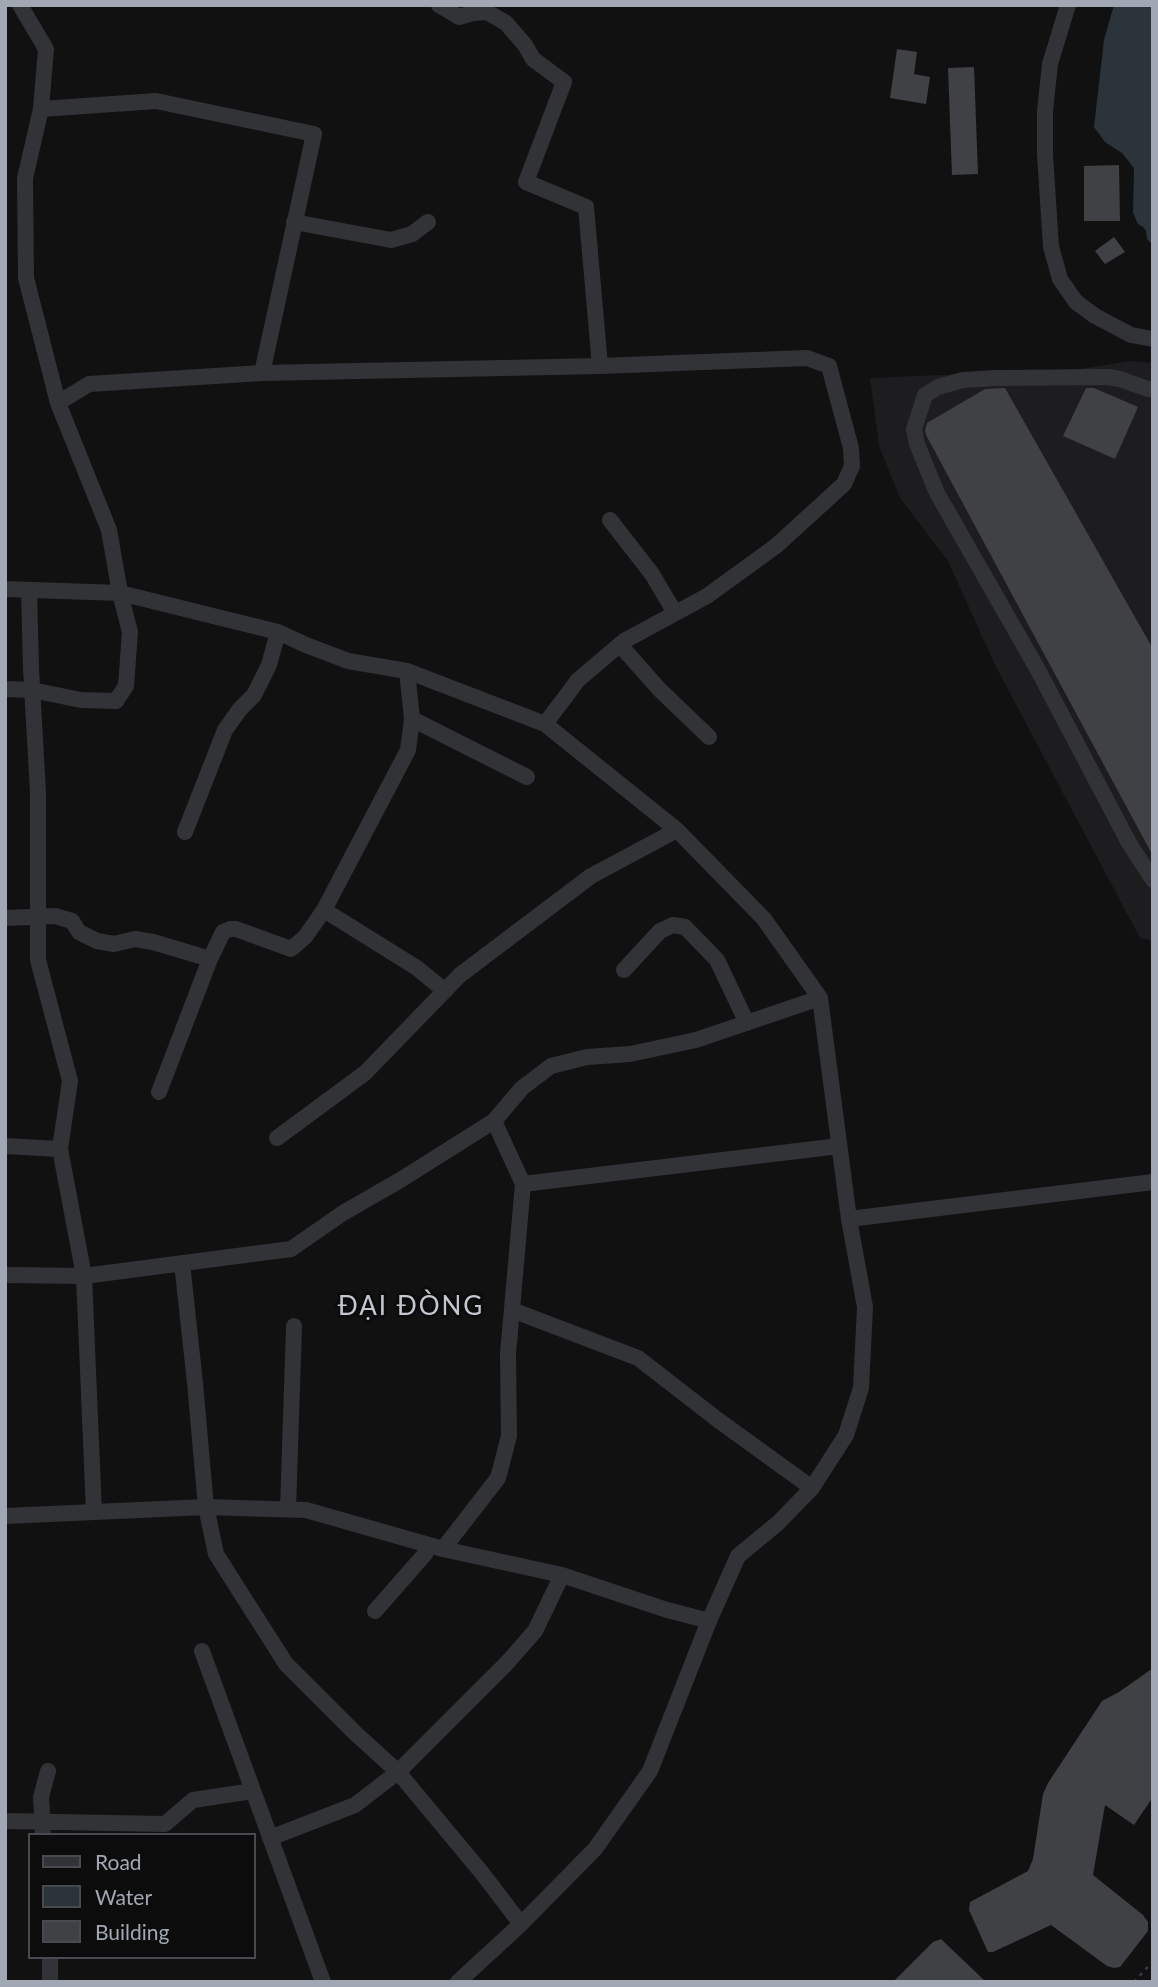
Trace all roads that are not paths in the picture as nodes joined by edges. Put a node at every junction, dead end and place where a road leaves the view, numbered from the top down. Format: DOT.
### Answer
graph roads {
  1 [pos="20,5"];
  2 [pos="439,5"];
  3 [pos="1068,5"];
  4 [pos="41,109"];
  5 [pos="294,222"];
  6 [pos="428,222"];
  7 [pos="1153,339"];
  8 [pos="600,366"];
  9 [pos="262,373"];
  10 [pos="1153,389"];
  11 [pos="58,403"];
  12 [pos="610,520"];
  13 [pos="5,589"];
  14 [pos="120,593"];
  15 [pos="29,595"];
  16 [pos="675,613"];
  17 [pos="278,632"];
  18 [pos="620,645"];
  19 [pos="407,671"];
  20 [pos="5,689"];
  21 [pos="32,690"];
  22 [pos="412,719"];
  23 [pos="545,724"];
  24 [pos="709,737"];
  25 [pos="527,777"];
  26 [pos="677,830"];
  27 [pos="185,832"];
  28 [pos="1153,880"];
  29 [pos="324,910"];
  30 [pos="39,915"];
  31 [pos="5,918"];
  32 [pos="210,959"];
  33 [pos="624,970"];
  34 [pos="445,991"];
  35 [pos="820,998"];
  36 [pos="747,1023"];
  37 [pos="159,1093"];
  38 [pos="495,1121"];
  39 [pos="277,1138"];
  40 [pos="5,1146"];
  41 [pos="839,1146"];
  42 [pos="60,1149"];
  43 [pos="1153,1182"];
  44 [pos="523,1184"];
  45 [pos="849,1219"];
  46 [pos="182,1262"];
  47 [pos="5,1275"];
  48 [pos="83,1276"];
  49 [pos="512,1310"];
  50 [pos="295,1326"];
  51 [pos="812,1488"];
  52 [pos="206,1507"];
  53 [pos="288,1509"];
  54 [pos="94,1512"];
  55 [pos="5,1516"];
  56 [pos="436,1547"];
  57 [pos="562,1575"];
  58 [pos="375,1611"];
  59 [pos="709,1621"];
  60 [pos="202,1651"];
  61 [pos="48,1772"];
  62 [pos="398,1772"];
  63 [pos="253,1791"];
  64 [pos="5,1821"];
  65 [pos="43,1829"];
  66 [pos="270,1838"];
  67 [pos="521,1924"];
  68 [pos="50,1959"];
  69 [pos="50,1982"];
  70 [pos="323,1982"];
  71 [pos="458,1982"];
  1 -- 4 [label="street"];
  2 -- 8 [label="street"];
  3 -- 7 [label="street"];
  4 -- 5 [label="street"];
  4 -- 11 [label="street"];
  5 -- 6 [label="street"];
  5 -- 9 [label="street"];
  8 -- 9 [label="street"];
  8 -- 16 [label="street"];
  9 -- 11 [label="street"];
  10 -- 28 [label="street"];
  11 -- 14 [label="street"];
  12 -- 16 [label="street"];
  13 -- 15 [label="street"];
  14 -- 15 [label="street"];
  14 -- 17 [label="street"];
  14 -- 21 [label="street"];
  15 -- 21 [label="street"];
  16 -- 18 [label="street"];
  17 -- 19 [label="street"];
  17 -- 27 [label="street"];
  18 -- 23 [label="street"];
  18 -- 24 [label="street"];
  19 -- 22 [label="street"];
  19 -- 23 [label="street"];
  20 -- 21 [label="street"];
  21 -- 30 [label="street"];
  22 -- 25 [label="street"];
  22 -- 29 [label="street"];
  23 -- 26 [label="street"];
  26 -- 34 [label="street"];
  26 -- 35 [label="street"];
  29 -- 32 [label="street"];
  29 -- 34 [label="street"];
  30 -- 31 [label="street"];
  30 -- 32 [label="street"];
  30 -- 42 [label="street"];
  32 -- 37 [label="street"];
  33 -- 36 [label="street"];
  34 -- 39 [label="street"];
  35 -- 36 [label="street"];
  35 -- 41 [label="street"];
  36 -- 38 [label="street"];
  38 -- 44 [label="street"];
  38 -- 46 [label="street"];
  40 -- 42 [label="street"];
  41 -- 44 [label="street"];
  41 -- 45 [label="street"];
  42 -- 48 [label="street"];
  43 -- 45 [label="street"];
  44 -- 49 [label="street"];
  45 -- 51 [label="street"];
  46 -- 48 [label="street"];
  46 -- 52 [label="street"];
  47 -- 48 [label="street"];
  48 -- 54 [label="street"];
  49 -- 51 [label="street"];
  49 -- 56 [label="street"];
  50 -- 53 [label="street"];
  51 -- 59 [label="street"];
  52 -- 53 [label="street"];
  52 -- 54 [label="street"];
  52 -- 62 [label="street"];
  53 -- 56 [label="street"];
  54 -- 55 [label="street"];
  56 -- 57 [label="street"];
  56 -- 58 [label="street"];
  57 -- 59 [label="street"];
  57 -- 62 [label="street"];
  59 -- 67 [label="street"];
  60 -- 63 [label="street"];
  61 -- 65 [label="street"];
  62 -- 66 [label="street"];
  62 -- 67 [label="street"];
  63 -- 65 [label="street"];
  63 -- 66 [label="street"];
  64 -- 65 [label="street"];
  66 -- 70 [label="street"];
  67 -- 71 [label="street"];
  68 -- 69 [label="street"];
}
